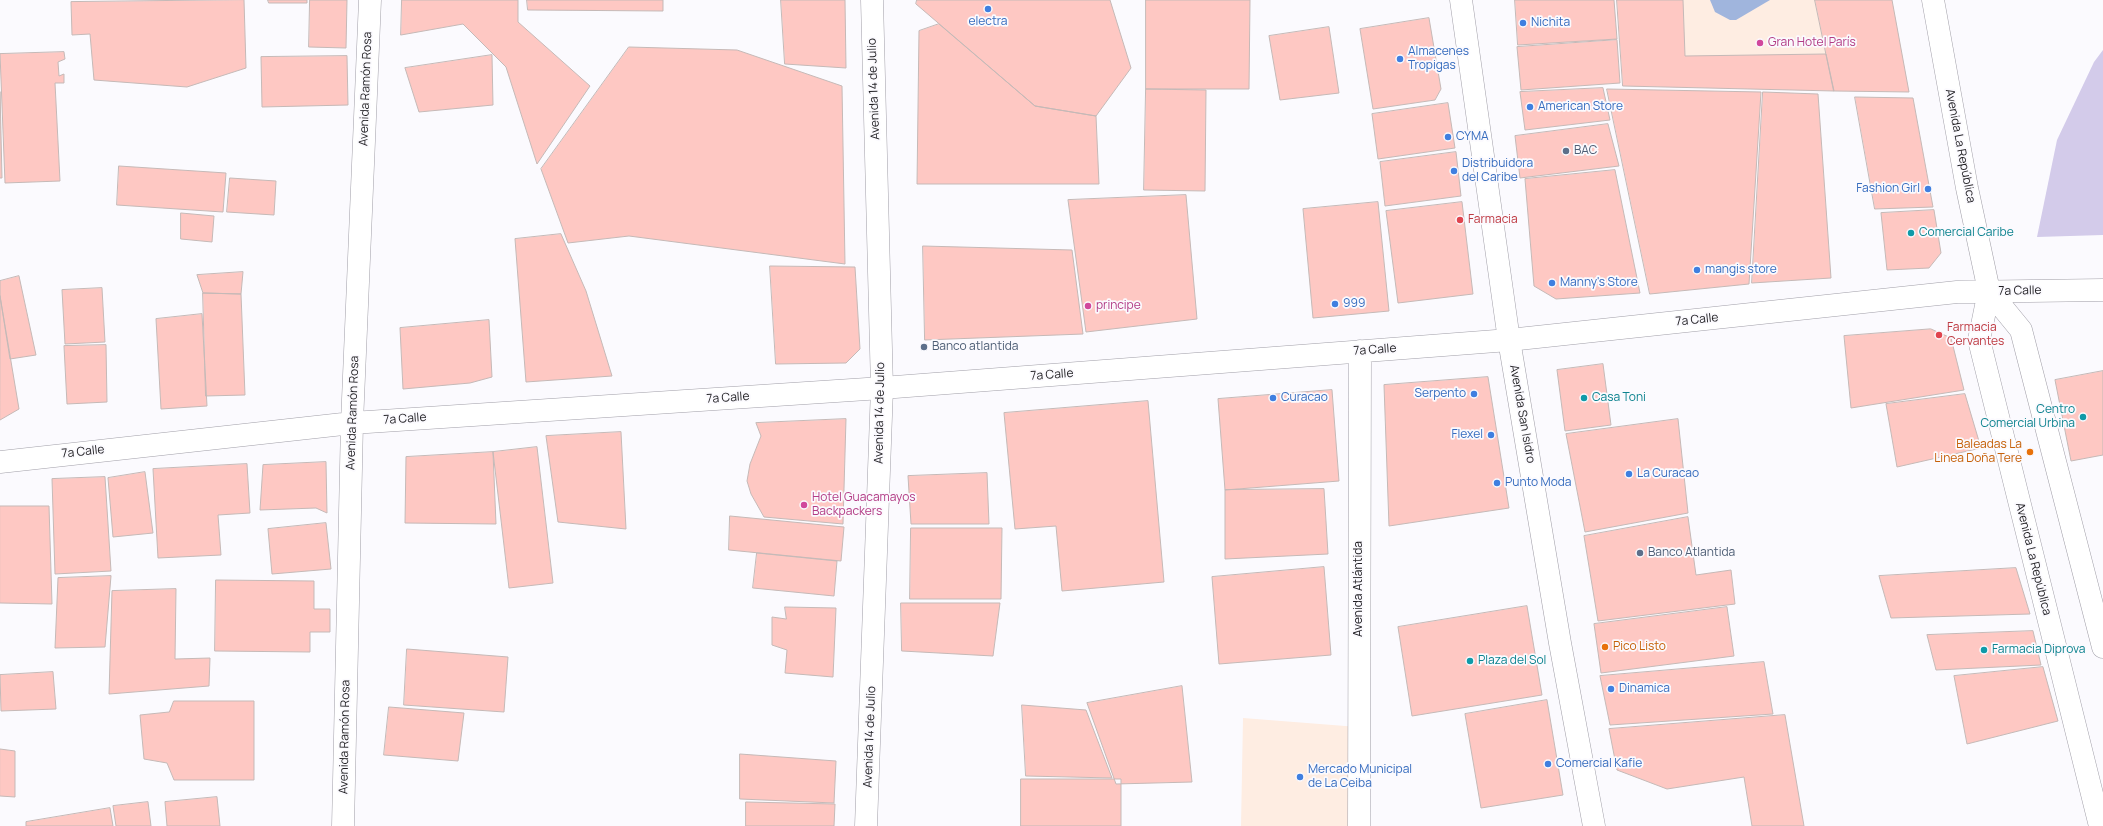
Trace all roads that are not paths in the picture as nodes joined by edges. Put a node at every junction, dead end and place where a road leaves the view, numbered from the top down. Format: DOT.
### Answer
graph roads {
  1 [pos="370,0"];
  2 [pos="872,0"];
  3 [pos="1461,0"];
  4 [pos="1933,0"];
  5 [pos="2103,290"];
  6 [pos="1989,291"];
  7 [pos="1509,340"];
  8 [pos="1360,351"];
  9 [pos="882,388"];
  10 [pos="352,423"];
  11 [pos="0,462"];
  12 [pos="2103,646"];
  13 [pos="343,826"];
  14 [pos="866,826"];
  15 [pos="1359,826"];
  16 [pos="1594,826"];
  17 [pos="2100,826"];
  1 -- 10 [label="street, Avenida Ramón Rosa"];
  2 -- 9 [label="street, Avenida 14 de Julio"];
  3 -- 7 [label="street, Avenida San Isidro"];
  4 -- 6 [label="street, Avenida La República"];
  5 -- 6 [label="street, 7a Calle"];
  6 -- 7 [label="street, 7a Calle"];
  6 -- 12 [label="street, Avenida La República"];
  6 -- 17 [label="street, Avenida La República"];
  7 -- 8 [label="street, 7a Calle"];
  7 -- 16 [label="street, Avenida San Isidro"];
  8 -- 9 [label="street, 7a Calle"];
  8 -- 15 [label="street, Avenida Atlántida"];
  9 -- 10 [label="street, 7a Calle"];
  9 -- 14 [label="street, Avenida 14 de Julio"];
  10 -- 11 [label="street, 7a Calle"];
  10 -- 13 [label="street, Avenida Ramón Rosa"];
}
